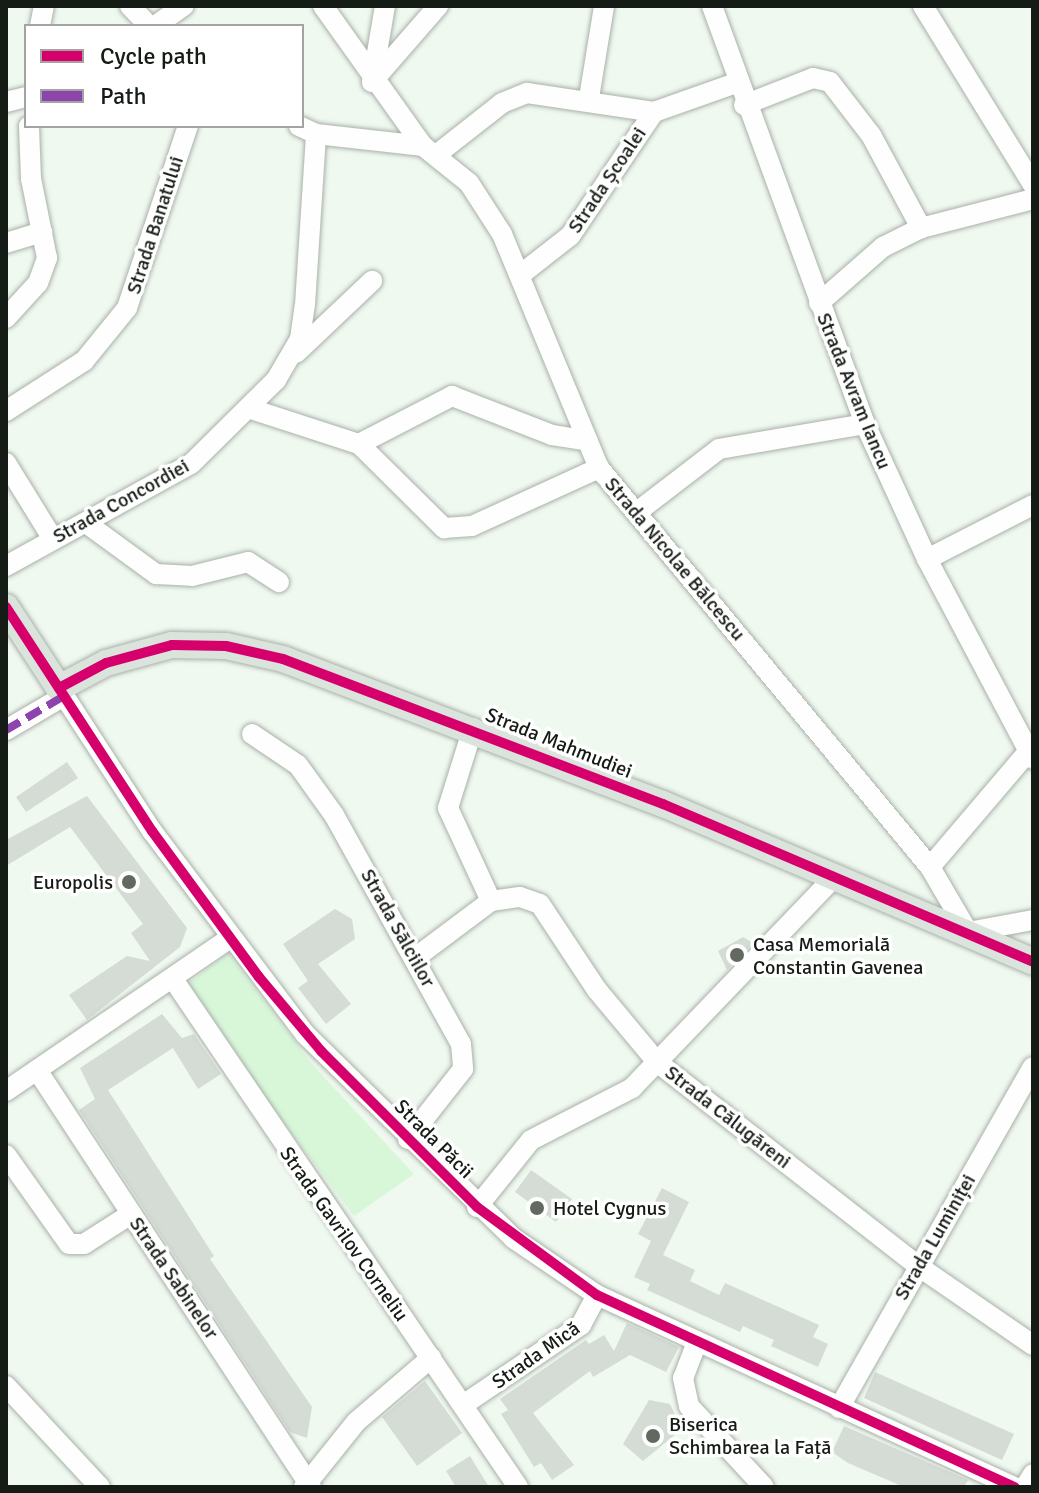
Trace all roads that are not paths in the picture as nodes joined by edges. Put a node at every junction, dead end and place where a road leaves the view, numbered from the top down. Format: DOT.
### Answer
graph roads {
  1 [pos="130,6"];
  2 [pos="184,6"];
  3 [pos="323,6"];
  4 [pos="385,6"];
  5 [pos="438,6"];
  6 [pos="604,6"];
  7 [pos="923,6"];
  8 [pos="720,9"];
  9 [pos="147,24"];
  10 [pos="158,24"];
  11 [pos="372,82"];
  12 [pos="736,83"];
  13 [pos="589,98"];
  14 [pos="744,105"];
  15 [pos="654,112"];
  16 [pos="29,128"];
  17 [pos="187,128"];
  18 [pos="308,130"];
  19 [pos="430,150"];
  20 [pos="1033,185"];
  21 [pos="1033,199"];
  22 [pos="921,228"];
  23 [pos="42,232"];
  24 [pos="6,243"];
  25 [pos="520,275"];
  26 [pos="372,281"];
  27 [pos="819,303"];
  28 [pos="6,318"];
  29 [pos="293,355"];
  30 [pos="251,409"];
  31 [pos="6,411"];
  32 [pos="865,424"];
  33 [pos="588,441"];
  34 [pos="359,444"];
  35 [pos="6,463"];
  36 [pos="599,468"];
  37 [pos="1033,505"];
  38 [pos="637,512"];
  39 [pos="86,523"];
  40 [pos="53,539"];
  41 [pos="927,559"];
  42 [pos="6,566"];
  43 [pos="279,582"];
  44 [pos="6,607"];
  45 [pos="62,692"];
  46 [pos="473,728"];
  47 [pos="6,730"];
  48 [pos="252,734"];
  49 [pos="1030,755"];
  50 [pos="930,867"];
  51 [pos="836,875"];
  52 [pos="491,901"];
  53 [pos="1033,920"];
  54 [pos="968,932"];
  55 [pos="229,939"];
  56 [pos="415,958"];
  57 [pos="1029,964"];
  58 [pos="173,979"];
  59 [pos="657,1062"];
  60 [pos="1033,1067"];
  61 [pos="37,1070"];
  62 [pos="6,1091"];
  63 [pos="408,1139"];
  64 [pos="6,1155"];
  65 [pos="477,1207"];
  66 [pos="131,1214"];
  67 [pos="918,1266"];
  68 [pos="597,1295"];
  69 [pos="697,1342"];
  70 [pos="1033,1345"];
  71 [pos="431,1358"];
  72 [pos="6,1386"];
  73 [pos="463,1405"];
  74 [pos="839,1408"];
  75 [pos="1033,1474"];
  76 [pos="307,1485"];
  77 [pos="100,1487"];
  78 [pos="518,1487"];
  79 [pos="764,1487"];
  80 [pos="1015,1487"];
  81 [pos="1025,1487"];
  1 -- 9 [label="street"];
  2 -- 10 [label="street"];
  3 -- 11 [label="street, Strada Nicolae Bălcescu"];
  4 -- 11 [label="street"];
  5 -- 11 [label="street"];
  6 -- 13 [label="street"];
  7 -- 20 [label="street"];
  8 -- 12 [label="street, Strada Avram Iancu"];
  11 -- 19 [label="street, Strada Nicolae Bălcescu"];
  12 -- 14 [label="street, Strada Avram Iancu"];
  12 -- 15 [label="street"];
  13 -- 15 [label="street"];
  13 -- 19 [label="street"];
  14 -- 22 [label="street"];
  14 -- 27 [label="street, Strada Avram Iancu"];
  15 -- 25 [label="street, Strada Școalei"];
  16 -- 23 [label="street"];
  17 -- 31 [label="street, Strada Banatului"];
  18 -- 19 [label="street"];
  18 -- 29 [label="street, Strada Concordiei"];
  19 -- 25 [label="street, Strada Nicolae Bălcescu"];
  21 -- 22 [label="street"];
  22 -- 27 [label="street"];
  23 -- 24 [label="street"];
  23 -- 28 [label="street"];
  25 -- 33 [label="street, Strada Nicolae Bălcescu"];
  26 -- 29 [label="street, Strada Concordiei"];
  27 -- 32 [label="street, Strada Avram Iancu"];
  29 -- 30 [label="street, Strada Concordiei"];
  30 -- 34 [label="street"];
  30 -- 39 [label="street, Strada Concordiei"];
  32 -- 38 [label="street"];
  32 -- 41 [label="street, Strada Avram Iancu"];
  33 -- 34 [label="street"];
  33 -- 36 [label="street, Strada Nicolae Bălcescu"];
  34 -- 36 [label="street"];
  35 -- 40 [label="street"];
  36 -- 38 [label="street, Strada Nicolae Bălcescu"];
  37 -- 41 [label="street"];
  38 -- 50 [label="street, Strada Nicolae Bălcescu"];
  39 -- 40 [label="street, Strada Concordiei"];
  39 -- 43 [label="street"];
  40 -- 42 [label="street, Strada Concordiei"];
  41 -- 49 [label="street, Strada Avram Iancu"];
  44 -- 45 [label="main road, Strada Păcii"];
  45 -- 46 [label="main road, Strada Mahmudiei"];
  45 -- 47 [label="street"];
  45 -- 55 [label="street, Strada Păcii"];
  46 -- 51 [label="main road, Strada Mahmudiei"];
  46 -- 52 [label="street"];
  48 -- 56 [label="street, Strada Sălciilor"];
  49 -- 50 [label="street"];
  50 -- 54 [label="street, Strada Nicolae Bălcescu"];
  51 -- 54 [label="main road, Strada Mahmudiei"];
  51 -- 59 [label="street"];
  52 -- 56 [label="street"];
  52 -- 59 [label="street, Strada Călugăreni"];
  53 -- 54 [label="street"];
  54 -- 57 [label="main road, Strada Mahmudiei"];
  55 -- 58 [label="street"];
  55 -- 63 [label="street, Strada Păcii"];
  56 -- 63 [label="street, Strada Sălciilor"];
  58 -- 61 [label="street"];
  58 -- 71 [label="street, Strada Gavrilov Corneliu"];
  59 -- 65 [label="street"];
  59 -- 67 [label="street, Strada Călugăreni"];
  60 -- 67 [label="street, Strada Luminiței"];
  61 -- 62 [label="street"];
  61 -- 66 [label="street, Strada Sabinelor"];
  63 -- 65 [label="street, Strada Păcii"];
  64 -- 66 [label="street"];
  65 -- 68 [label="street, Strada Păcii"];
  66 -- 76 [label="street, Strada Sabinelor"];
  67 -- 70 [label="street, Strada Călugăreni"];
  67 -- 74 [label="street, Strada Luminiței"];
  68 -- 69 [label="street, Strada Păcii"];
  68 -- 73 [label="street, Strada Mică"];
  69 -- 74 [label="street, Strada Păcii"];
  69 -- 79 [label="street"];
  71 -- 73 [label="street, Strada Gavrilov Corneliu"];
  71 -- 76 [label="street"];
  72 -- 77 [label="street"];
  73 -- 78 [label="street, Strada Gavrilov Corneliu"];
  74 -- 80 [label="street, Strada Păcii"];
  75 -- 81 [label="street"];
}
